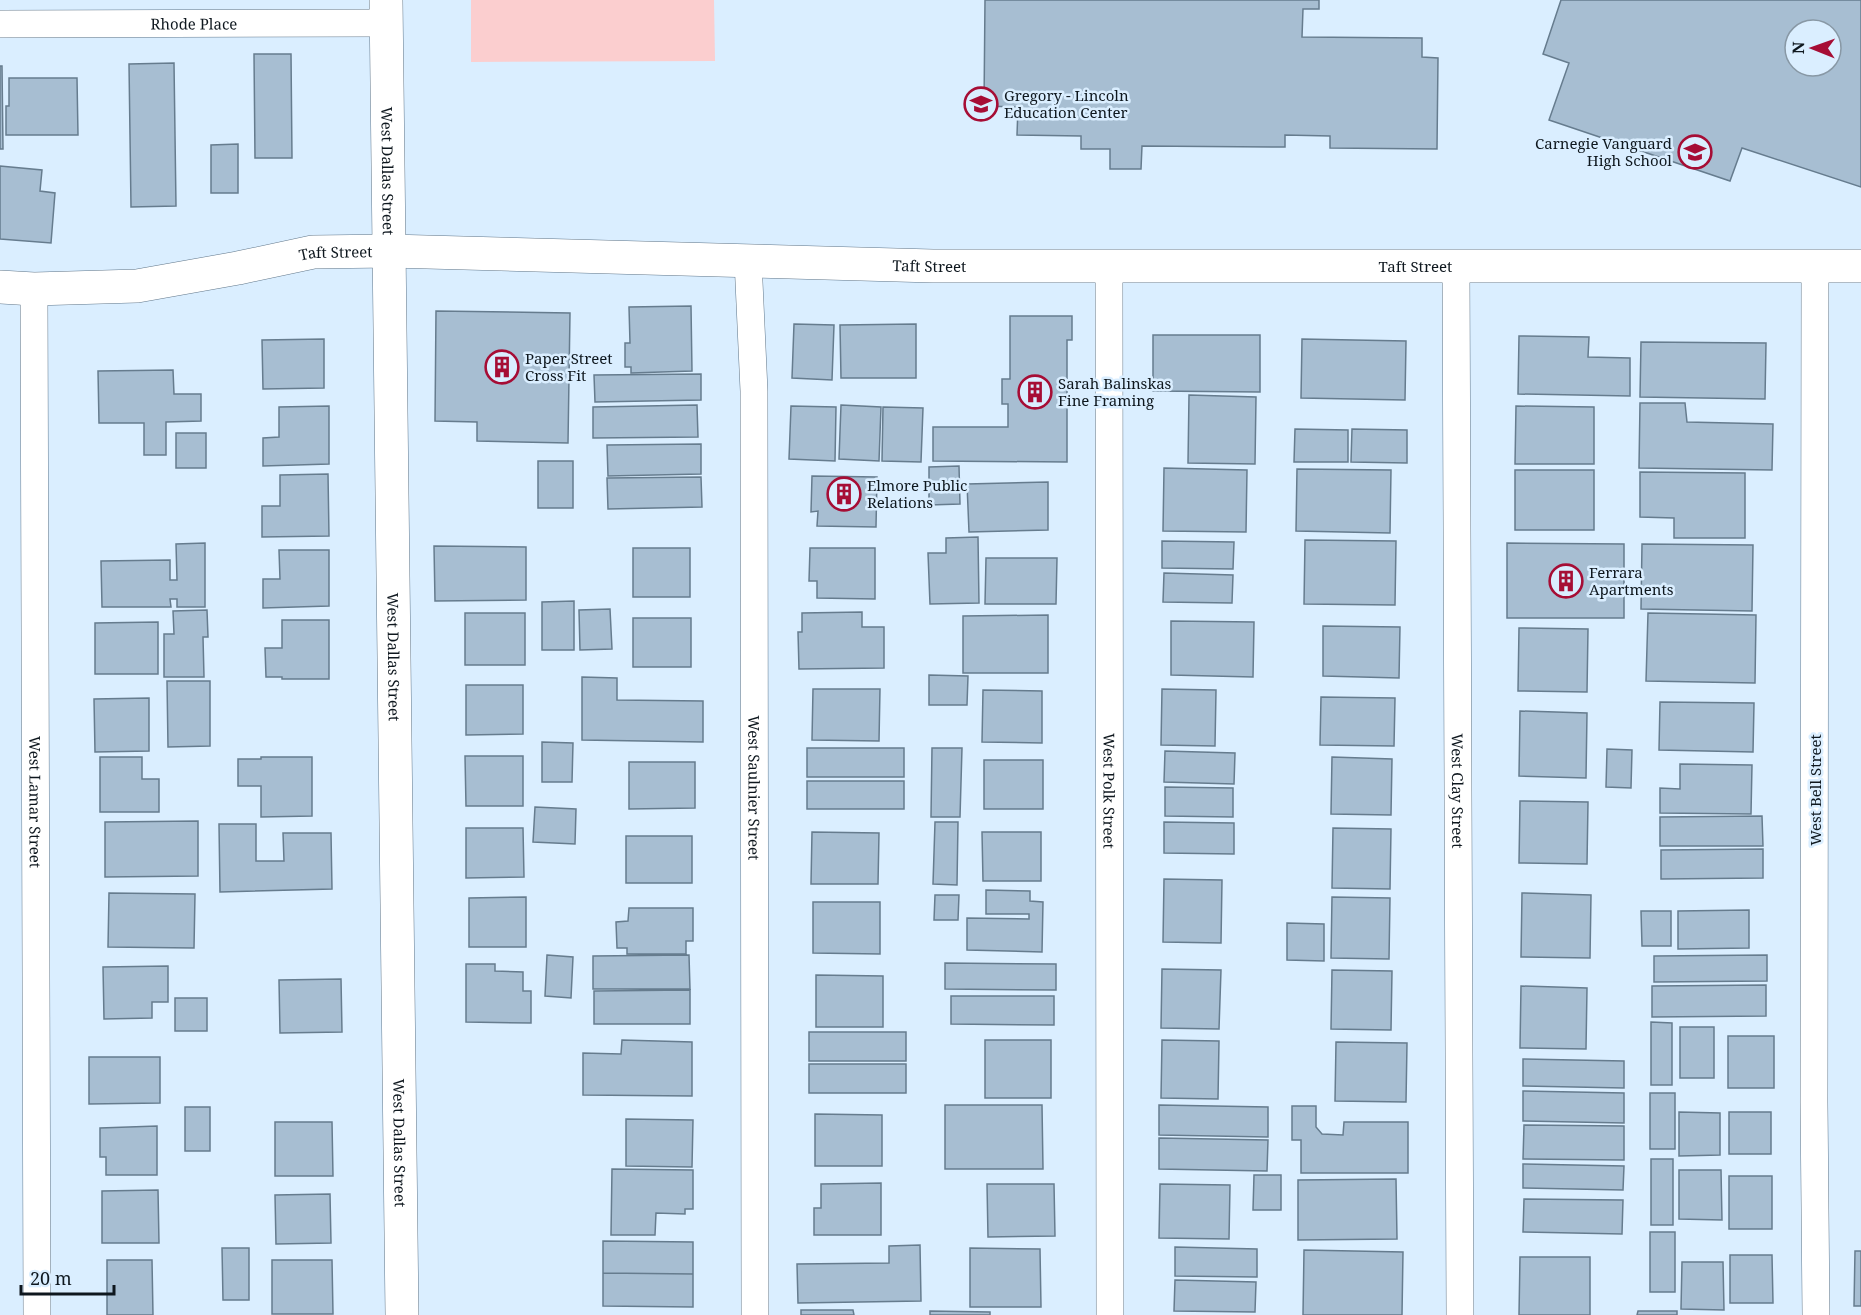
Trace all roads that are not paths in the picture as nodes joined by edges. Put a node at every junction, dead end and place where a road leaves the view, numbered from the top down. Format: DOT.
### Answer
graph roads {
  1 [pos="386,11"];
  2 [pos="0,24"];
  3 [pos="390,251"];
  4 [pos="748,260"];
  5 [pos="1109,266"];
  6 [pos="1456,266"];
  7 [pos="1815,266"];
  8 [pos="1861,266"];
  9 [pos="0,287"];
  10 [pos="34,289"];
  11 [pos="37,1315"];
  12 [pos="402,1315"];
  13 [pos="755,1315"];
  14 [pos="1110,1315"];
  15 [pos="1460,1315"];
  16 [pos="1816,1315"];
  1 -- 2 [label="street, Rhode Place"];
  1 -- 3 [label="street, West Dallas Street"];
  3 -- 4 [label="street, Taft Street"];
  3 -- 10 [label="street, Taft Street"];
  3 -- 12 [label="street, West Dallas Street"];
  4 -- 5 [label="street, Taft Street"];
  4 -- 13 [label="street, West Saulnier Street"];
  5 -- 6 [label="street, Taft Street"];
  5 -- 14 [label="street, West Polk Street"];
  6 -- 7 [label="street, Taft Street"];
  6 -- 15 [label="street, West Clay Street"];
  7 -- 8 [label="street, Taft Street"];
  7 -- 16 [label="street, West Bell Street"];
  9 -- 10 [label="street, Taft Street"];
  10 -- 11 [label="street, West Lamar Street"];
}
